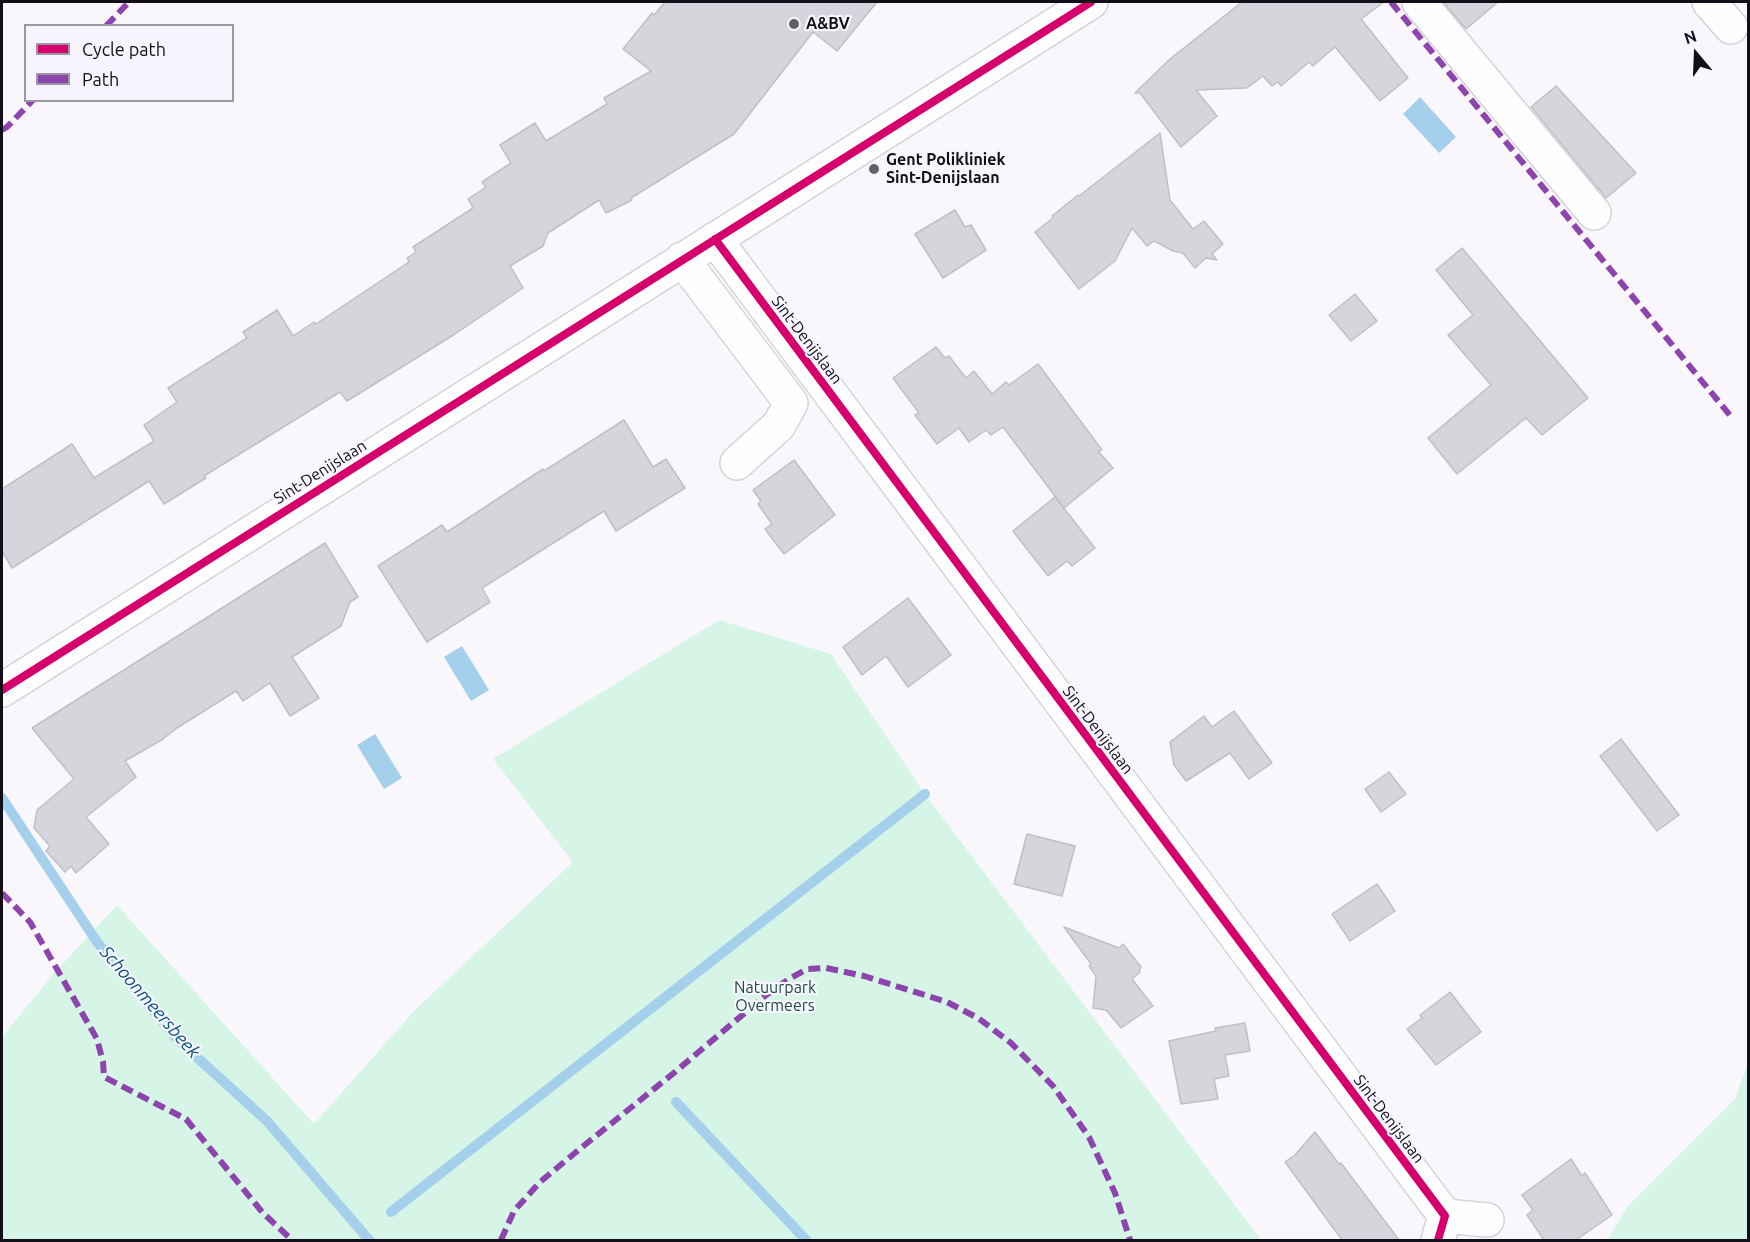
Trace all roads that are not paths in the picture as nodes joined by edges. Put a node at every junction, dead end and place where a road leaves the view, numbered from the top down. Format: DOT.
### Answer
graph roads {
  1 [pos="1090,2"];
  2 [pos="1419,2"];
  3 [pos="1709,2"];
  4 [pos="1731,27"];
  5 [pos="1594,213"];
  6 [pos="715,239"];
  7 [pos="682,259"];
  8 [pos="737,463"];
  9 [pos="2,690"];
  10 [pos="1487,1220"];
  11 [pos="1441,1228"];
  1 -- 6 [label="street, Sint-Denijslaan"];
  2 -- 5 [label="street"];
  3 -- 4 [label="street"];
  6 -- 7 [label="street, Sint-Denijslaan"];
  6 -- 11 [label="street, Sint-Denijslaan"];
  7 -- 8 [label="street"];
  7 -- 9 [label="street, Sint-Denijslaan"];
  10 -- 11 [label="street, Sint-Denijslaan"];
}
